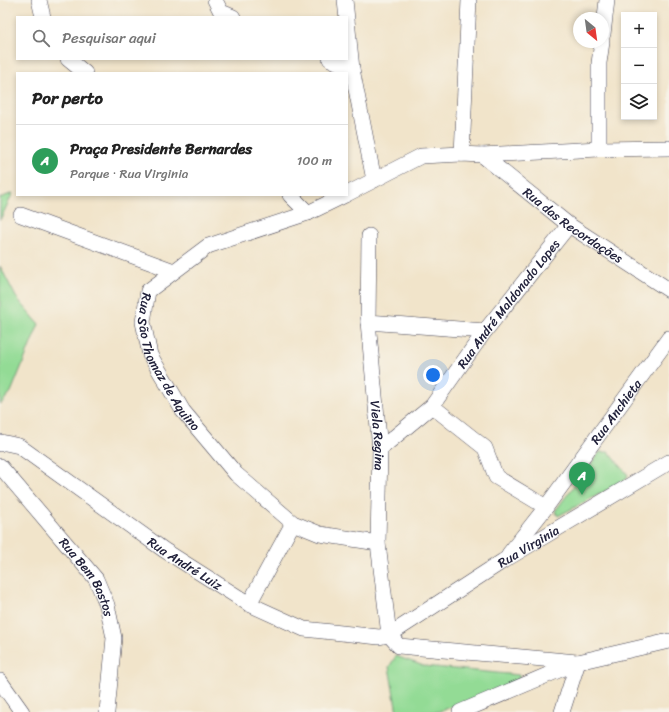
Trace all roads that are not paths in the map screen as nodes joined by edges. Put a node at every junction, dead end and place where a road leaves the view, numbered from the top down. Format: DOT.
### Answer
graph roads {
  1 [pos="39,0"];
  2 [pos="215,0"];
  3 [pos="345,0"];
  4 [pos="469,0"];
  5 [pos="607,0"];
  6 [pos="606,12"];
  7 [pos="43,16"];
  8 [pos="231,16"];
  9 [pos="347,16"];
  10 [pos="348,30"];
  11 [pos="601,48"];
  12 [pos="69,60"];
  13 [pos="332,60"];
  14 [pos="352,69"];
  15 [pos="84,72"];
  16 [pos="669,148"];
  17 [pos="599,150"];
  18 [pos="462,154"];
  19 [pos="482,155"];
  20 [pos="374,180"];
  21 [pos="348,193"];
  22 [pos="291,196"];
  23 [pos="342,196"];
  24 [pos="308,213"];
  25 [pos="21,215"];
  26 [pos="569,225"];
  27 [pos="369,236"];
  28 [pos="174,271"];
  29 [pos="669,290"];
  30 [pos="368,322"];
  31 [pos="484,332"];
  32 [pos="669,338"];
  33 [pos="432,406"];
  34 [pos="0,443"];
  35 [pos="380,449"];
  36 [pos="669,462"];
  37 [pos="0,466"];
  38 [pos="546,507"];
  39 [pos="293,523"];
  40 [pos="378,543"];
  41 [pos="503,561"];
  42 [pos="249,604"];
  43 [pos="389,635"];
  44 [pos="669,641"];
  45 [pos="578,662"];
  46 [pos="0,681"];
  47 [pos="22,712"];
  48 [pos="107,712"];
  49 [pos="460,712"];
  50 [pos="562,712"];
  1 -- 7 [label="street"];
  2 -- 8 [label="street"];
  3 -- 9 [label="street"];
  4 -- 18 [label="street"];
  5 -- 6 [label="street"];
  10 -- 14 [label="street"];
  11 -- 17 [label="street"];
  12 -- 15 [label="street"];
  13 -- 14 [label="street"];
  14 -- 20 [label="street"];
  16 -- 17 [label="street, Rua São Thomaz de Aquino"];
  17 -- 19 [label="street, Rua São Thomaz de Aquino"];
  18 -- 19 [label="street, Rua São Thomaz de Aquino"];
  18 -- 20 [label="street, Rua São Thomaz de Aquino"];
  19 -- 26 [label="street, Rua das Recordações"];
  20 -- 21 [label="street, Rua São Thomaz de Aquino"];
  22 -- 24 [label="street"];
  23 -- 24 [label="street, Rua São Thomaz de Aquino"];
  24 -- 28 [label="street, Rua São Thomaz de Aquino"];
  25 -- 28 [label="street"];
  26 -- 29 [label="street, Rua das Recordações"];
  26 -- 31 [label="street, Rua André Maldonado Lopes"];
  27 -- 30 [label="street, Viela Regina"];
  28 -- 39 [label="street, Rua São Thomaz de Aquino"];
  30 -- 31 [label="street"];
  30 -- 35 [label="street, Viela Regina"];
  31 -- 33 [label="street, Rua André Maldonado Lopes"];
  32 -- 38 [label="street, Rua Anchieta"];
  33 -- 35 [label="street, Rua André Maldonado Lopes"];
  33 -- 38 [label="street"];
  34 -- 42 [label="street, Rua André Luiz"];
  35 -- 40 [label="street, Viela Regina"];
  36 -- 41 [label="street, Rua Virginia"];
  37 -- 48 [label="street, Rua Bem Bastos"];
  38 -- 41 [label="street, Rua Anchieta"];
  39 -- 40 [label="street, Rua São Thomaz de Aquino"];
  39 -- 42 [label="street"];
  40 -- 43 [label="street, Viela Regina"];
  41 -- 43 [label="street, Rua Virginia"];
  42 -- 43 [label="street, Rua André Luiz"];
  43 -- 45 [label="street"];
  44 -- 45 [label="street"];
  45 -- 49 [label="street"];
  45 -- 50 [label="street"];
  46 -- 47 [label="street"];
}
